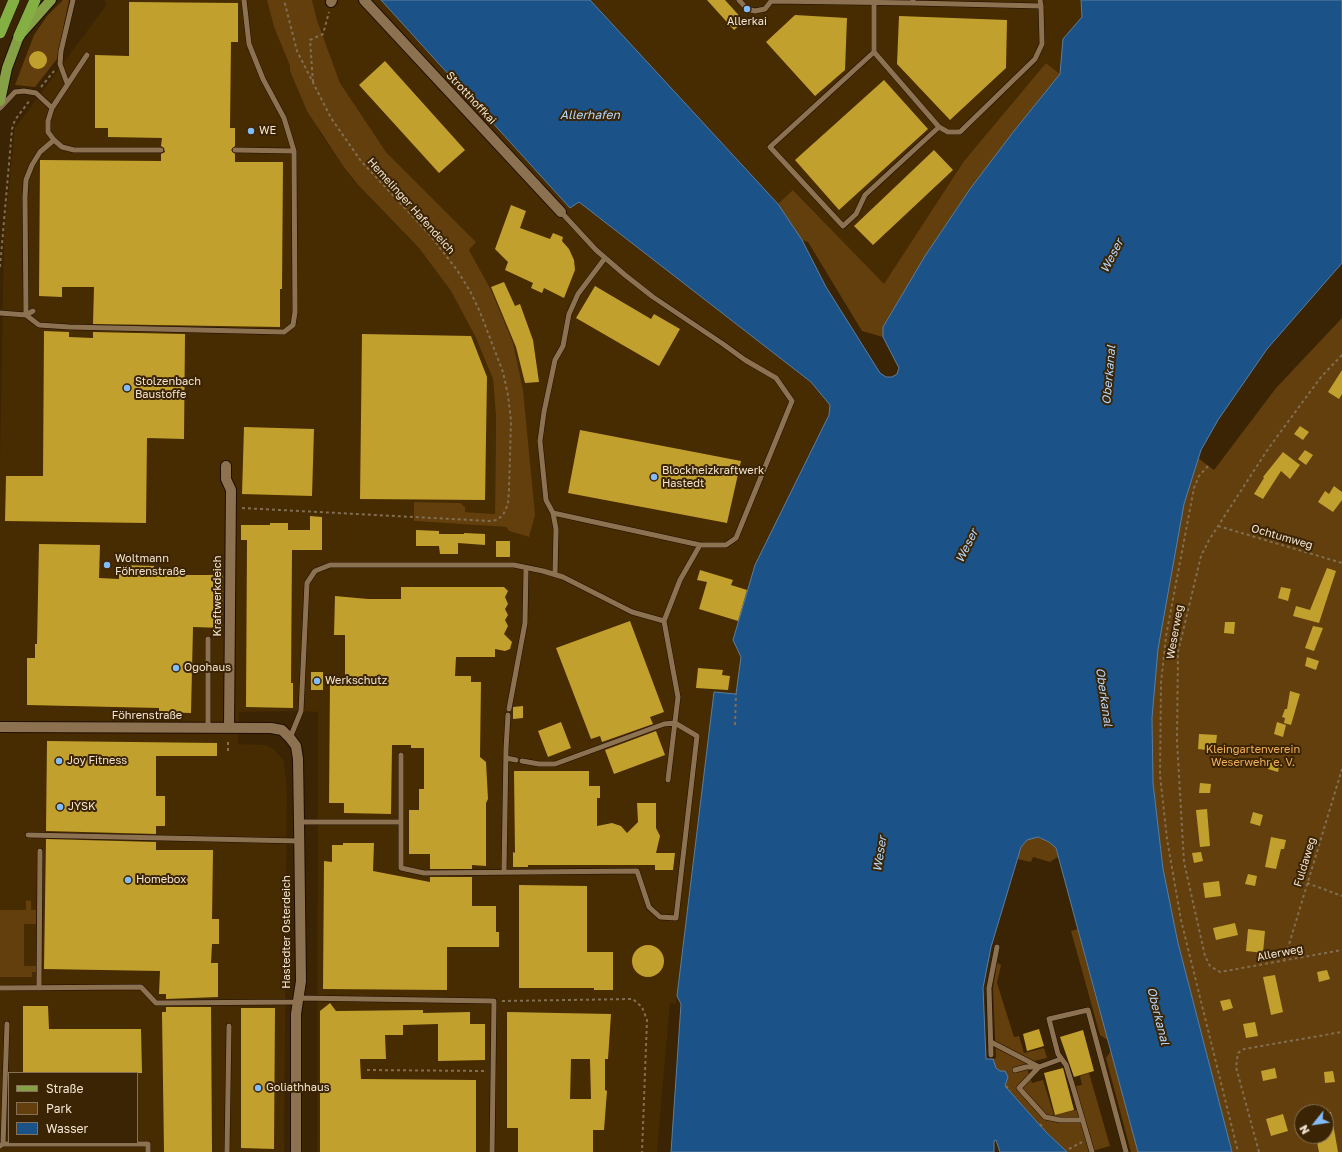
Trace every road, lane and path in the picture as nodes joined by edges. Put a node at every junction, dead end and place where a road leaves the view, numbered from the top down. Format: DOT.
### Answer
graph roads {
  1 [pos="14,0"];
  2 [pos="35,0"];
  3 [pos="51,0"];
  4 [pos="72,0"];
  5 [pos="244,0"];
  6 [pos="284,0"];
  7 [pos="364,0"];
  8 [pos="739,0"];
  9 [pos="772,0"];
  10 [pos="331,1"];
  11 [pos="913,2"];
  12 [pos="874,3"];
  13 [pos="1041,3"];
  14 [pos="0,33"];
  15 [pos="19,36"];
  16 [pos="874,52"];
  17 [pos="87,55"];
  18 [pos="67,83"];
  19 [pos="313,83"];
  20 [pos="36,94"];
  21 [pos="0,101"];
  22 [pos="0,108"];
  23 [pos="52,108"];
  24 [pos="939,127"];
  25 [pos="54,140"];
  26 [pos="161,150"];
  27 [pos="235,150"];
  28 [pos="294,151"];
  29 [pos="561,212"];
  30 [pos="605,258"];
  31 [pos="0,267"];
  32 [pos="33,311"];
  33 [pos="0,313"];
  34 [pos="26,314"];
  35 [pos="1342,355"];
  36 [pos="226,466"];
  37 [pos="1208,466"];
  38 [pos="231,507"];
  39 [pos="553,512"];
  40 [pos="1218,526"];
  41 [pos="700,545"];
  42 [pos="1342,563"];
  43 [pos="526,568"];
  44 [pos="555,575"];
  45 [pos="664,621"];
  46 [pos="208,639"];
  47 [pos="736,694"];
  48 [pos="509,709"];
  49 [pos="508,715"];
  50 [pos="675,724"];
  51 [pos="734,725"];
  52 [pos="0,728"];
  53 [pos="208,728"];
  54 [pos="229,728"];
  55 [pos="290,738"];
  56 [pos="228,744"];
  57 [pos="228,751"];
  58 [pos="401,755"];
  59 [pos="506,758"];
  60 [pos="516,760"];
  61 [pos="522,761"];
  62 [pos="1342,769"];
  63 [pos="668,780"];
  64 [pos="299,822"];
  65 [pos="401,822"];
  66 [pos="28,835"];
  67 [pos="299,841"];
  68 [pos="40,851"];
  69 [pos="504,872"];
  70 [pos="1307,884"];
  71 [pos="1342,896"];
  72 [pos="997,948"];
  73 [pos="1342,950"];
  74 [pos="1284,961"];
  75 [pos="1220,972"];
  76 [pos="0,988"];
  77 [pos="39,988"];
  78 [pos="298,1000"];
  79 [pos="494,1001"];
  80 [pos="7,1024"];
  81 [pos="229,1026"];
  82 [pos="1342,1032"];
  83 [pos="991,1042"];
  84 [pos="991,1055"];
  85 [pos="1062,1059"];
  86 [pos="1039,1067"];
  87 [pos="367,1070"];
  88 [pos="1015,1070"];
  89 [pos="493,1071"];
  90 [pos="1083,1120"];
  91 [pos="1089,1140"];
  92 [pos="2,1145"];
  93 [pos="1069,1149"];
  94 [pos="148,1152"];
  95 [pos="227,1152"];
  96 [pos="296,1152"];
  97 [pos="492,1152"];
  98 [pos="642,1152"];
  99 [pos="1092,1152"];
  100 [pos="1126,1152"];
  101 [pos="1238,1152"];
  102 [pos="1259,1152"];
  1 -- 14 [label="highway"];
  2 -- 15 [label="highway"];
  3 -- 15 [label="main road"];
  4 -- 18 [label="lane"];
  5 -- 28 [label="lane"];
  6 -- 19 [label="path, Hemelinger Hafendeich"];
  7 -- 29 [label="street, Strotthoffkai"];
  8 -- 9 [label="lane"];
  9 -- 12 [label="lane"];
  10 -- 19 [label="path"];
  11 -- 12 [label="lane"];
  11 -- 13 [label="lane"];
  12 -- 16 [label="lane"];
  13 -- 24 [label="lane"];
  15 -- 21 [label="main road"];
  16 -- 24 [label="lane"];
  16 -- 24 [label="lane"];
  17 -- 18 [label="lane"];
  18 -- 23 [label="lane"];
  19 -- 38 [label="path, Hemelinger Hafendeich"];
  20 -- 22 [label="lane"];
  20 -- 23 [label="lane"];
  20 -- 31 [label="path"];
  23 -- 25 [label="lane"];
  25 -- 26 [label="lane"];
  25 -- 34 [label="lane"];
  27 -- 28 [label="lane"];
  28 -- 34 [label="lane"];
  29 -- 30 [label="lane"];
  30 -- 39 [label="lane"];
  30 -- 41 [label="lane"];
  32 -- 34 [label="lane"];
  33 -- 34 [label="lane"];
  35 -- 40 [label="path, Weserweg"];
  36 -- 38 [label="street, Kraftwerkdeich"];
  37 -- 101 [label="path"];
  38 -- 54 [label="street, Kraftwerkdeich"];
  39 -- 41 [label="lane"];
  39 -- 44 [label="lane"];
  40 -- 42 [label="path, Ochtumweg"];
  40 -- 75 [label="path, Weserweg"];
  41 -- 45 [label="lane"];
  43 -- 44 [label="lane"];
  43 -- 48 [label="lane"];
  43 -- 55 [label="lane"];
  44 -- 45 [label="lane"];
  45 -- 50 [label="lane"];
  46 -- 53 [label="lane"];
  47 -- 51 [label="path"];
  49 -- 59 [label="lane"];
  50 -- 61 [label="lane"];
  50 -- 63 [label="lane"];
  50 -- 69 [label="lane"];
  52 -- 53 [label="street, Föhrenstraße"];
  53 -- 54 [label="street, Föhrenstraße"];
  54 -- 55 [label="street, Föhrenstraße"];
  55 -- 64 [label="street, Hastedter Osterdeich"];
  56 -- 57 [label="path"];
  58 -- 65 [label="lane"];
  59 -- 60 [label="lane"];
  59 -- 69 [label="lane"];
  62 -- 70 [label="path, Fuldaweg"];
  64 -- 65 [label="lane"];
  64 -- 67 [label="street, Hastedter Osterdeich"];
  65 -- 69 [label="lane"];
  66 -- 67 [label="lane"];
  67 -- 78 [label="street, Hastedter Osterdeich"];
  68 -- 77 [label="lane"];
  70 -- 71 [label="path"];
  70 -- 74 [label="path, Fuldaweg"];
  72 -- 83 [label="lane"];
  73 -- 74 [label="path, Allerweg"];
  74 -- 75 [label="path, Allerweg"];
  76 -- 77 [label="lane"];
  77 -- 78 [label="lane"];
  78 -- 79 [label="lane"];
  78 -- 96 [label="street, Hastedter Osterdeich"];
  79 -- 89 [label="lane"];
  79 -- 98 [label="path"];
  80 -- 92 [label="lane"];
  81 -- 95 [label="lane"];
  82 -- 102 [label="path"];
  83 -- 84 [label="lane"];
  83 -- 86 [label="lane"];
  85 -- 86 [label="lane"];
  85 -- 90 [label="lane"];
  85 -- 100 [label="lane"];
  86 -- 88 [label="lane"];
  86 -- 90 [label="lane"];
  87 -- 89 [label="path"];
  89 -- 97 [label="lane"];
  90 -- 91 [label="lane"];
  91 -- 93 [label="path"];
  91 -- 99 [label="lane"];
  92 -- 94 [label="lane"];
}
